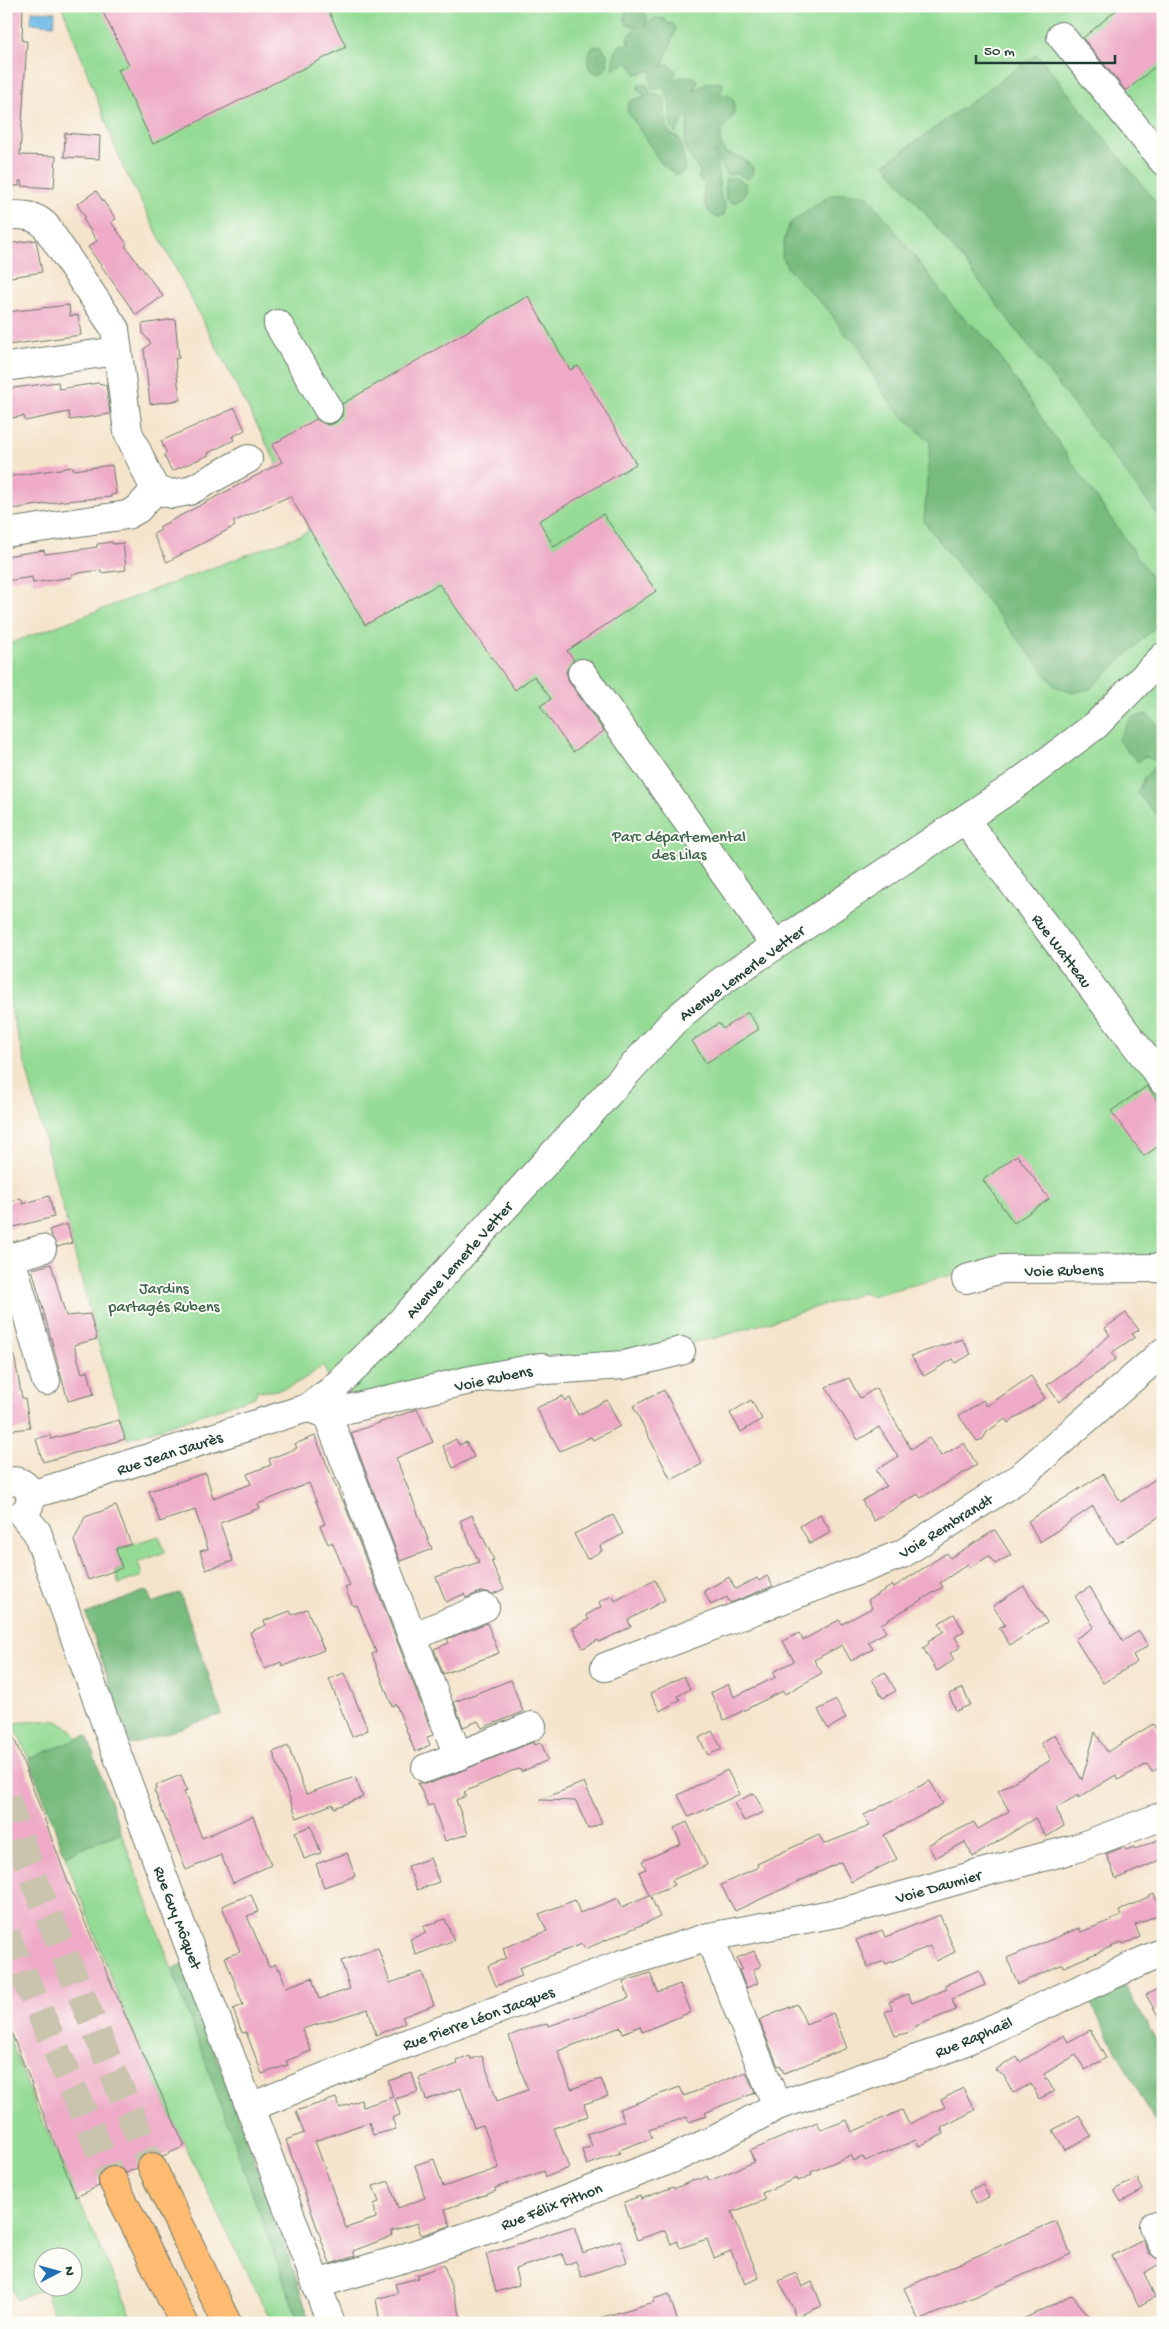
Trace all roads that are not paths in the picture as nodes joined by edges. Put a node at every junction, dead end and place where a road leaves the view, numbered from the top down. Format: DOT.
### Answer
graph roads {
  1 [pos="1061,36"];
  2 [pos="1163,161"];
  3 [pos="6,214"];
  4 [pos="278,324"];
  5 [pos="117,351"];
  6 [pos="6,367"];
  7 [pos="328,409"];
  8 [pos="248,459"];
  9 [pos="155,490"];
  10 [pos="6,533"];
  11 [pos="1163,657"];
  12 [pos="582,673"];
  13 [pos="965,820"];
  14 [pos="775,945"];
  15 [pos="1163,1081"];
  16 [pos="42,1249"];
  17 [pos="9,1258"];
  18 [pos="1163,1268"];
  19 [pos="966,1279"];
  20 [pos="681,1350"];
  21 [pos="1163,1352"];
  22 [pos="46,1381"];
  23 [pos="317,1411"];
  24 [pos="6,1483"];
  25 [pos="20,1508"];
  26 [pos="485,1607"];
  27 [pos="412,1637"];
  28 [pos="605,1667"];
  29 [pos="532,1726"];
  30 [pos="458,1756"];
  31 [pos="426,1768"];
  32 [pos="1163,1816"];
  33 [pos="709,1937"];
  34 [pos="1163,1952"];
  35 [pos="777,2106"];
  36 [pos="251,2107"];
  37 [pos="152,2167"];
  38 [pos="114,2181"];
  39 [pos="317,2284"];
  40 [pos="184,2323"];
  41 [pos="227,2323"];
  42 [pos="331,2323"];
  1 -- 2 [label="street"];
  3 -- 5 [label="street"];
  4 -- 7 [label="street"];
  5 -- 6 [label="street"];
  5 -- 9 [label="street"];
  8 -- 9 [label="street"];
  9 -- 10 [label="street"];
  11 -- 13 [label="street, Avenue Lemerle Vetter"];
  12 -- 14 [label="street"];
  13 -- 14 [label="street, Avenue Lemerle Vetter"];
  13 -- 15 [label="street, Rue Watteau"];
  14 -- 23 [label="street, Avenue Lemerle Vetter"];
  16 -- 17 [label="street"];
  17 -- 22 [label="street"];
  18 -- 19 [label="street, Voie Rubens"];
  20 -- 23 [label="street, Voie Rubens"];
  21 -- 28 [label="street, Voie Rembrandt"];
  23 -- 25 [label="street, Rue Jean Jaurès"];
  23 -- 27 [label="street"];
  24 -- 25 [label="street, Rue Guy Môquet"];
  25 -- 36 [label="street, Rue Guy Môquet"];
  26 -- 27 [label="street"];
  27 -- 30 [label="street"];
  29 -- 30 [label="street"];
  30 -- 31 [label="street"];
  32 -- 33 [label="street, Voie Daumier"];
  33 -- 35 [label="street"];
  33 -- 36 [label="street, Rue Pierre Léon Jacques"];
  34 -- 35 [label="street, Rue Raphaël"];
  35 -- 39 [label="street, Rue Félix Pithon"];
  36 -- 39 [label="street, Rue Guy Môquet"];
  37 -- 41 [label="highway"];
  38 -- 40 [label="highway"];
  39 -- 42 [label="street, Rue Guy Môquet"];
}
